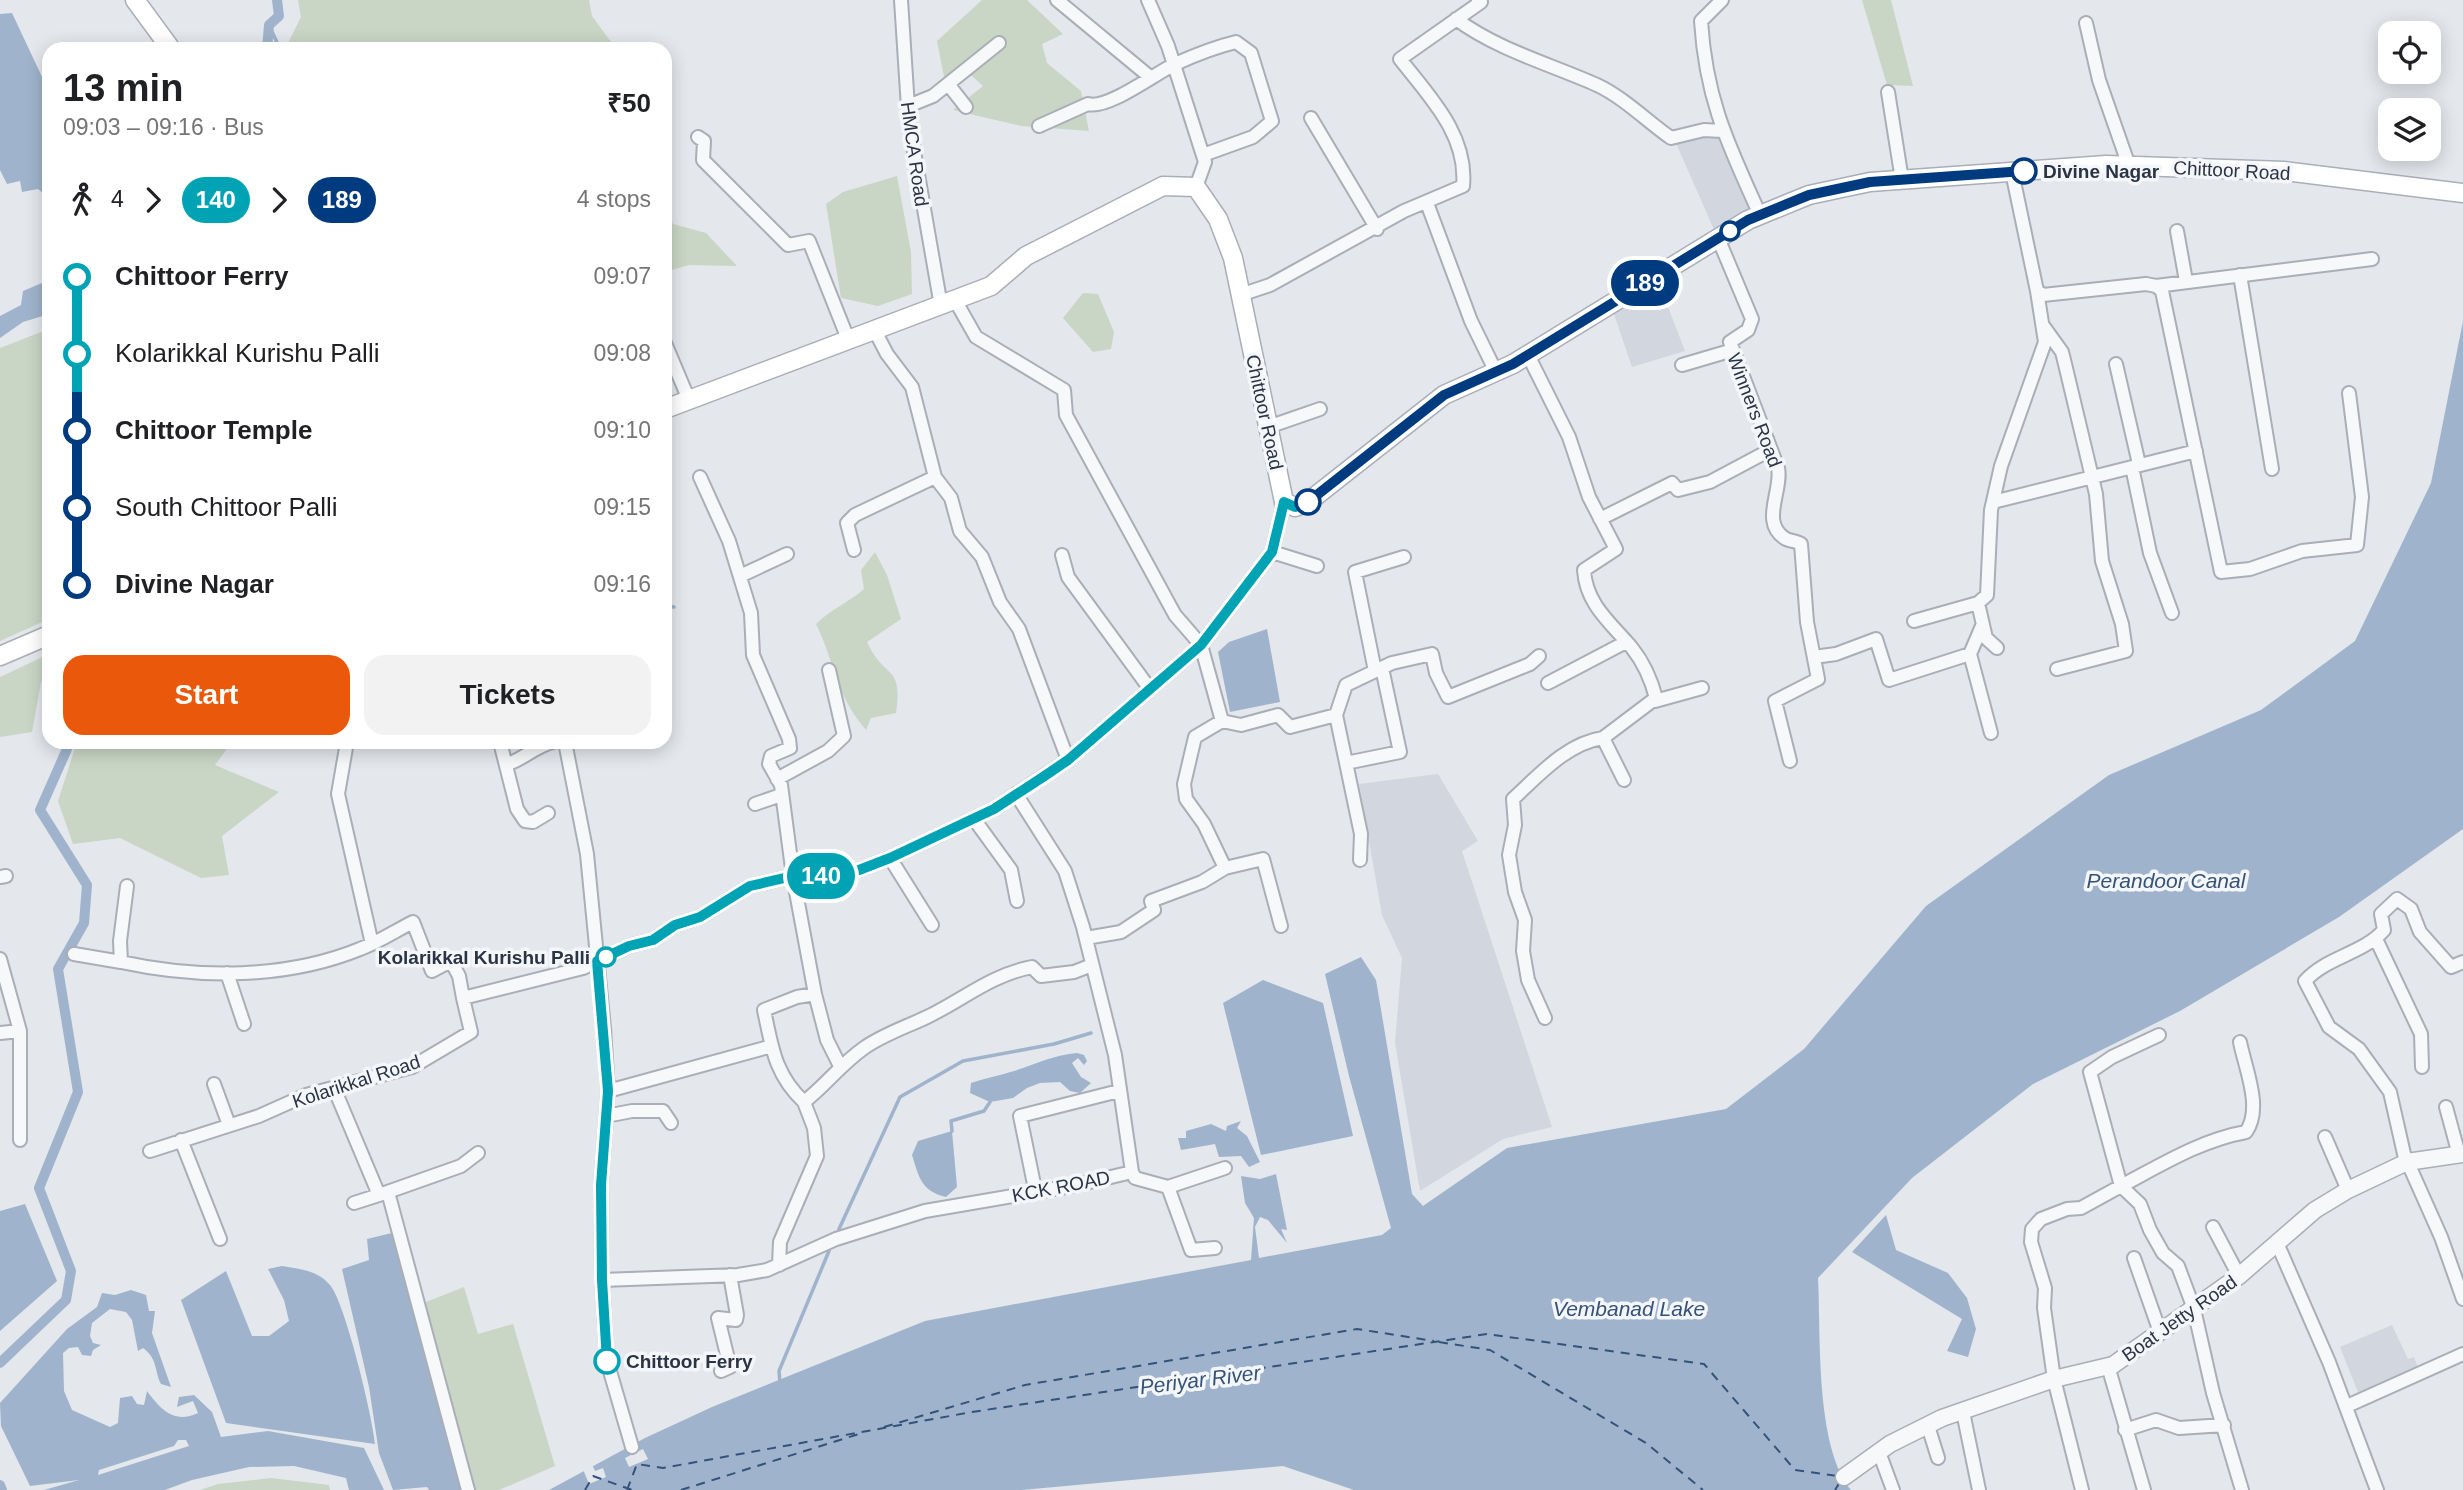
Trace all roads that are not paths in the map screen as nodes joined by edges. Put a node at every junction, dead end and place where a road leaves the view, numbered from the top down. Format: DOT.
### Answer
graph roads {
  1 [pos="135,0"];
  2 [pos="901,0"];
  3 [pos="1057,0"];
  4 [pos="1148,0"];
  5 [pos="1478,0"];
  6 [pos="1721,0"];
  7 [pos="1456,19"];
  8 [pos="2086,23"];
  9 [pos="166,42"];
  10 [pos="999,43"];
  11 [pos="1174,65"];
  12 [pos="1150,77"];
  13 [pos="948,84"];
  14 [pos="1888,92"];
  15 [pos="908,106"];
  16 [pos="966,107"];
  17 [pos="1311,118"];
  18 [pos="1039,126"];
  19 [pos="1722,131"];
  20 [pos="698,137"];
  21 [pos="1203,155"];
  22 [pos="2129,166"];
  23 [pos="2012,172"];
  24 [pos="1902,180"];
  25 [pos="1196,187"];
  26 [pos="2463,194"];
  27 [pos="1427,203"];
  28 [pos="1760,215"];
  29 [pos="1377,229"];
  30 [pos="2177,231"];
  31 [pos="1718,238"];
  32 [pos="2372,259"];
  33 [pos="2239,275"];
  34 [pos="2186,281"];
  35 [pos="2156,286"];
  36 [pos="2038,290"];
  37 [pos="1240,295"];
  38 [pos="948,303"];
  39 [pos="2044,327"];
  40 [pos="875,331"];
  41 [pos="848,339"];
  42 [pos="1732,350"];
  43 [pos="1528,355"];
  44 [pos="672,360"];
  45 [pos="2116,364"];
  46 [pos="1682,365"];
  47 [pos="1496,372"];
  48 [pos="2349,393"];
  49 [pos="689,400"];
  50 [pos="672,406"];
  51 [pos="1320,409"];
  52 [pos="1268,427"];
  53 [pos="1769,450"];
  54 [pos="2196,451"];
  55 [pos="2136,465"];
  56 [pos="2272,469"];
  57 [pos="700,477"];
  58 [pos="935,477"];
  59 [pos="2090,477"];
  60 [pos="1284,502"];
  61 [pos="1993,502"];
  62 [pos="1600,519"];
  63 [pos="854,550"];
  64 [pos="1272,552"];
  65 [pos="788,554"];
  66 [pos="1062,555"];
  67 [pos="1404,557"];
  68 [pos="1317,566"];
  69 [pos="740,576"];
  70 [pos="1979,603"];
  71 [pos="2172,613"];
  72 [pos="1914,621"];
  73 [pos="1982,626"];
  74 [pos="42,638"];
  75 [pos="1626,642"];
  76 [pos="1201,645"];
  77 [pos="1997,648"];
  78 [pos="7,653"];
  79 [pos="1970,654"];
  80 [pos="1539,656"];
  81 [pos="1814,657"];
  82 [pos="2057,669"];
  83 [pos="829,670"];
  84 [pos="1378,670"];
  85 [pos="1548,683"];
  86 [pos="1702,688"];
  87 [pos="1150,689"];
  88 [pos="1655,701"];
  89 [pos="1336,715"];
  90 [pos="1222,721"];
  91 [pos="1991,733"];
  92 [pos="1603,738"];
  93 [pos="346,749"];
  94 [pos="503,749"];
  95 [pos="536,749"];
  96 [pos="566,749"];
  97 [pos="1068,760"];
  98 [pos="1790,761"];
  99 [pos="1346,763"];
  100 [pos="508,764"];
  101 [pos="777,779"];
  102 [pos="1624,780"];
  103 [pos="1016,794"];
  104 [pos="781,795"];
  105 [pos="755,804"];
  106 [pos="548,813"];
  107 [pos="974,818"];
  108 [pos="890,858"];
  109 [pos="1360,860"];
  110 [pos="1225,869"];
  111 [pos="793,876"];
  112 [pos="127,886"];
  113 [pos="1017,901"];
  114 [pos="932,925"];
  115 [pos="1281,926"];
  116 [pos="1086,938"];
  117 [pos="2376,939"];
  118 [pos="372,944"];
  119 [pos="74,954"];
  120 [pos="0,959"];
  121 [pos="597,961"];
  122 [pos="121,962"];
  123 [pos="2463,962"];
  124 [pos="1092,965"];
  125 [pos="227,973"];
  126 [pos="815,994"];
  127 [pos="463,998"];
  128 [pos="1545,1018"];
  129 [pos="244,1024"];
  130 [pos="20,1031"];
  131 [pos="0,1034"];
  132 [pos="2160,1035"];
  133 [pos="2240,1042"];
  134 [pos="772,1046"];
  135 [pos="841,1066"];
  136 [pos="2422,1067"];
  137 [pos="214,1084"];
  138 [pos="334,1088"];
  139 [pos="608,1091"];
  140 [pos="1119,1091"];
  141 [pos="804,1102"];
  142 [pos="2446,1107"];
  143 [pos="606,1116"];
  144 [pos="671,1123"];
  145 [pos="229,1125"];
  146 [pos="2325,1137"];
  147 [pos="20,1140"];
  148 [pos="181,1140"];
  149 [pos="150,1151"];
  150 [pos="478,1153"];
  151 [pos="2461,1155"];
  152 [pos="2407,1162"];
  153 [pos="1225,1168"];
  154 [pos="1132,1172"];
  155 [pos="2121,1186"];
  156 [pos="1167,1187"];
  157 [pos="1035,1189"];
  158 [pos="2348,1190"];
  159 [pos="384,1194"];
  160 [pos="354,1203"];
  161 [pos="2213,1227"];
  162 [pos="220,1239"];
  163 [pos="2277,1243"];
  164 [pos="1216,1248"];
  165 [pos="2134,1258"];
  166 [pos="779,1265"];
  167 [pos="730,1275"];
  168 [pos="2239,1276"];
  169 [pos="602,1280"];
  170 [pos="2463,1299"];
  171 [pos="2194,1309"];
  172 [pos="2160,1332"];
  173 [pos="2463,1354"];
  174 [pos="2108,1366"];
  175 [pos="721,1371"];
  176 [pos="2054,1379"];
  177 [pos="2347,1406"];
  178 [pos="1964,1412"];
  179 [pos="2224,1424"];
  180 [pos="1928,1426"];
  181 [pos="2125,1430"];
  182 [pos="632,1447"];
  183 [pos="1879,1452"];
  184 [pos="1938,1458"];
  185 [pos="1844,1476"];
  186 [pos="468,1490"];
  187 [pos="1893,1490"];
  188 [pos="1979,1490"];
  189 [pos="2082,1490"];
  190 [pos="2144,1490"];
  191 [pos="2242,1490"];
  192 [pos="2377,1490"];
  1 -- 9 [label="main road"];
  2 -- 15 [label="street, HMCA Road"];
  3 -- 12 [label="street"];
  4 -- 11 [label="street"];
  5 -- 7 [label="street"];
  6 -- 19 [label="street"];
  7 -- 19 [label="street"];
  7 -- 27 [label="street"];
  8 -- 22 [label="street"];
  10 -- 13 [label="street"];
  11 -- 12 [label="street"];
  11 -- 21 [label="street"];
  11 -- 21 [label="street"];
  12 -- 18 [label="street"];
  13 -- 15 [label="street"];
  13 -- 16 [label="street"];
  14 -- 24 [label="street"];
  15 -- 38 [label="street, HMCA Road"];
  17 -- 29 [label="street"];
  19 -- 28 [label="street"];
  20 -- 41 [label="street"];
  21 -- 25 [label="street"];
  22 -- 23 [label="main road, Chittoor Road"];
  22 -- 26 [label="main road, Chittoor Road"];
  23 -- 24 [label="main road, Chittoor Road"];
  23 -- 36 [label="street"];
  24 -- 28 [label="main road, Chittoor Road"];
  25 -- 37 [label="main road, Chittoor Road"];
  25 -- 38 [label="main road"];
  27 -- 29 [label="street"];
  27 -- 47 [label="street"];
  28 -- 31 [label="main road, Chittoor Road"];
  29 -- 37 [label="street"];
  30 -- 34 [label="street"];
  31 -- 42 [label="street, Winners Road"];
  31 -- 43 [label="main road, Chittoor Road"];
  32 -- 33 [label="street"];
  33 -- 34 [label="street"];
  33 -- 56 [label="street"];
  34 -- 35 [label="street"];
  35 -- 36 [label="street"];
  35 -- 54 [label="street"];
  36 -- 39 [label="street"];
  37 -- 52 [label="main road, Chittoor Road"];
  38 -- 40 [label="main road"];
  38 -- 76 [label="street, HMCA Road"];
  39 -- 59 [label="street"];
  39 -- 61 [label="street"];
  40 -- 41 [label="main road"];
  40 -- 58 [label="street"];
  41 -- 49 [label="main road"];
  42 -- 46 [label="street"];
  42 -- 53 [label="street, Winners Road"];
  43 -- 47 [label="main road, Chittoor Road"];
  43 -- 62 [label="street"];
  44 -- 49 [label="street"];
  45 -- 55 [label="street"];
  47 -- 60 [label="main road, Chittoor Road"];
  48 -- 54 [label="street"];
  49 -- 50 [label="main road"];
  51 -- 52 [label="street"];
  52 -- 60 [label="main road, Chittoor Road"];
  53 -- 62 [label="street"];
  53 -- 81 [label="street, Winners Road"];
  54 -- 55 [label="street"];
  55 -- 59 [label="street"];
  55 -- 71 [label="street"];
  57 -- 69 [label="street"];
  58 -- 63 [label="street"];
  58 -- 97 [label="street"];
  59 -- 61 [label="street"];
  59 -- 82 [label="street"];
  60 -- 64 [label="street"];
  61 -- 70 [label="street"];
  62 -- 75 [label="street"];
  64 -- 68 [label="street"];
  64 -- 76 [label="street"];
  65 -- 69 [label="street"];
  66 -- 87 [label="street"];
  67 -- 84 [label="street"];
  69 -- 101 [label="street"];
  70 -- 72 [label="street"];
  70 -- 73 [label="street"];
  73 -- 77 [label="street"];
  73 -- 79 [label="street"];
  74 -- 78 [label="main road"];
  75 -- 85 [label="street"];
  75 -- 88 [label="street"];
  76 -- 87 [label="street"];
  76 -- 90 [label="street"];
  79 -- 81 [label="street"];
  79 -- 91 [label="street"];
  80 -- 84 [label="street"];
  81 -- 98 [label="street, Winners Road"];
  83 -- 101 [label="street"];
  84 -- 89 [label="street"];
  84 -- 99 [label="street"];
  86 -- 88 [label="street"];
  87 -- 97 [label="street"];
  88 -- 92 [label="street"];
  89 -- 90 [label="street"];
  89 -- 99 [label="street"];
  90 -- 110 [label="street"];
  92 -- 102 [label="street"];
  92 -- 128 [label="street"];
  93 -- 118 [label="street"];
  94 -- 100 [label="street"];
  95 -- 100 [label="street"];
  96 -- 121 [label="street"];
  97 -- 103 [label="street"];
  99 -- 109 [label="street"];
  100 -- 106 [label="street"];
  101 -- 104 [label="street"];
  103 -- 107 [label="street"];
  103 -- 116 [label="street, KCK ROAD"];
  104 -- 105 [label="street"];
  104 -- 111 [label="street"];
  107 -- 108 [label="street"];
  107 -- 113 [label="street"];
  108 -- 111 [label="street"];
  108 -- 114 [label="street"];
  110 -- 115 [label="street"];
  110 -- 116 [label="street"];
  111 -- 121 [label="street"];
  111 -- 126 [label="street"];
  112 -- 122 [label="street"];
  116 -- 124 [label="street, KCK ROAD"];
  117 -- 123 [label="street"];
  117 -- 136 [label="street"];
  117 -- 152 [label="street"];
  118 -- 125 [label="street"];
  118 -- 127 [label="street"];
  119 -- 122 [label="street"];
  120 -- 130 [label="street"];
  121 -- 127 [label="street"];
  121 -- 139 [label="street"];
  122 -- 125 [label="street"];
  124 -- 135 [label="street"];
  124 -- 140 [label="street, KCK ROAD"];
  125 -- 129 [label="street"];
  126 -- 134 [label="street"];
  126 -- 135 [label="street"];
  127 -- 138 [label="street, Kolarikkal Road"];
  130 -- 131 [label="street"];
  130 -- 147 [label="street"];
  132 -- 155 [label="street"];
  133 -- 155 [label="street"];
  134 -- 139 [label="street"];
  134 -- 141 [label="street"];
  135 -- 141 [label="street"];
  137 -- 145 [label="street"];
  138 -- 145 [label="street, Kolarikkal Road"];
  138 -- 159 [label="street"];
  139 -- 143 [label="street"];
  140 -- 154 [label="street, KCK ROAD"];
  140 -- 157 [label="street"];
  141 -- 166 [label="street"];
  142 -- 151 [label="street"];
  143 -- 144 [label="street"];
  143 -- 169 [label="street"];
  145 -- 148 [label="street, Kolarikkal Road"];
  146 -- 158 [label="street"];
  148 -- 149 [label="street, Kolarikkal Road"];
  148 -- 162 [label="street"];
  150 -- 159 [label="street"];
  151 -- 152 [label="street, Boat Jetty Road"];
  152 -- 158 [label="street, Boat Jetty Road"];
  152 -- 170 [label="street"];
  153 -- 156 [label="street"];
  154 -- 156 [label="street"];
  154 -- 157 [label="street, KCK ROAD"];
  155 -- 171 [label="street"];
  155 -- 176 [label="street"];
  156 -- 164 [label="street"];
  157 -- 166 [label="street, KCK ROAD"];
  158 -- 163 [label="street, Boat Jetty Road"];
  159 -- 160 [label="street"];
  159 -- 186 [label="street"];
  161 -- 168 [label="street"];
  163 -- 168 [label="street, Boat Jetty Road"];
  163 -- 177 [label="street"];
  165 -- 172 [label="street"];
  166 -- 167 [label="street, KCK ROAD"];
  167 -- 169 [label="street, KCK ROAD"];
  167 -- 175 [label="street"];
  168 -- 171 [label="street, Boat Jetty Road"];
  169 -- 182 [label="street"];
  171 -- 172 [label="street, Boat Jetty Road"];
  171 -- 179 [label="street"];
  172 -- 174 [label="street, Boat Jetty Road"];
  173 -- 177 [label="street"];
  174 -- 176 [label="street, Boat Jetty Road"];
  174 -- 181 [label="street"];
  176 -- 178 [label="street, Boat Jetty Road"];
  176 -- 189 [label="street"];
  177 -- 192 [label="street"];
  178 -- 180 [label="street, Boat Jetty Road"];
  178 -- 188 [label="street"];
  179 -- 181 [label="street"];
  179 -- 191 [label="street"];
  180 -- 183 [label="street, Boat Jetty Road"];
  180 -- 184 [label="street"];
  181 -- 190 [label="street"];
  183 -- 185 [label="street, Boat Jetty Road"];
  183 -- 187 [label="street"];
}
